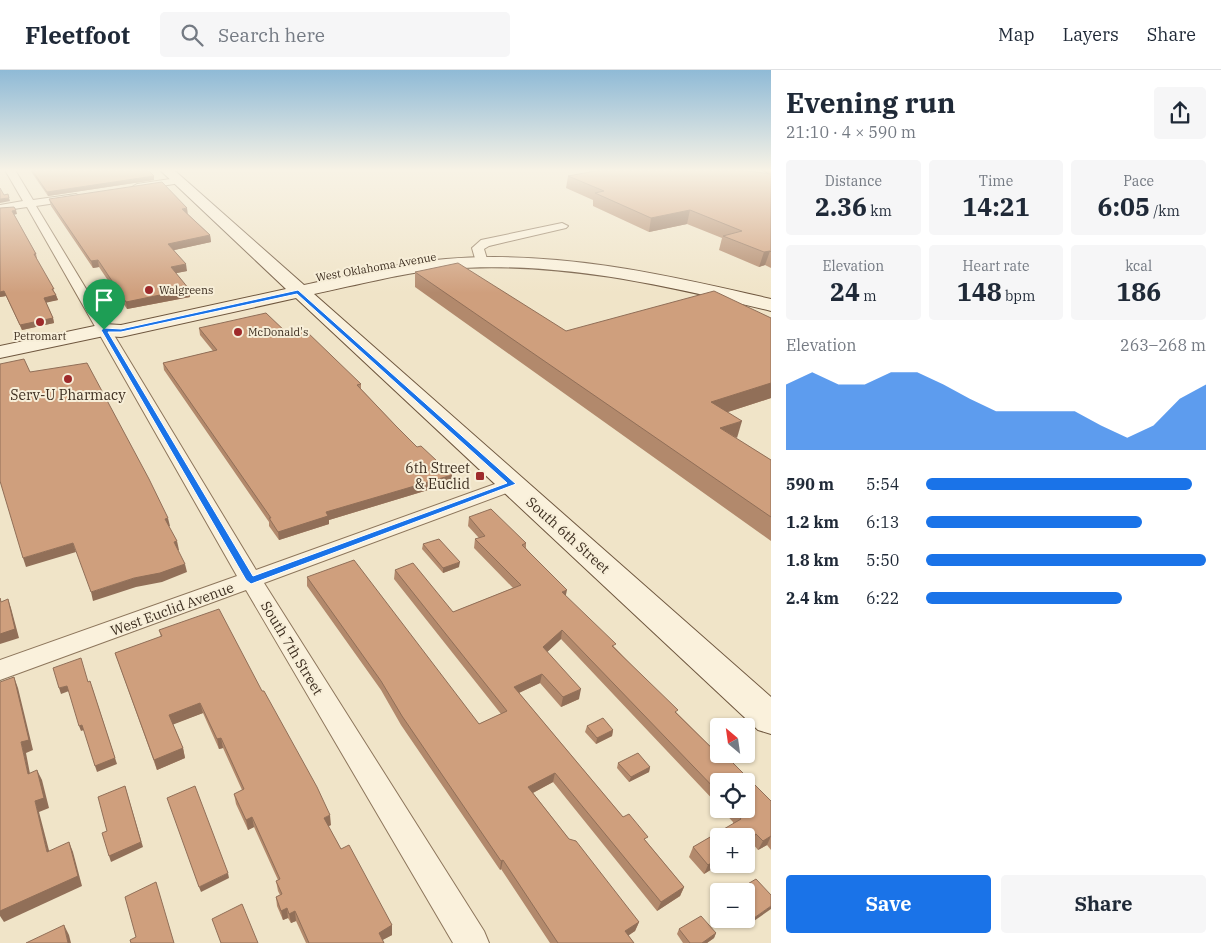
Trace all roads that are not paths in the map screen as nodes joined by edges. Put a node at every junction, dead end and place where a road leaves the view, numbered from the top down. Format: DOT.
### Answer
graph roads {
  1 [pos="33,211"];
  2 [pos="209,211"];
  3 [pos="562,226"];
  4 [pos="480,258"];
  5 [pos="293,288"];
  6 [pos="771,296"];
  7 [pos="771,306"];
  8 [pos="104,330"];
  9 [pos="0,352"];
  10 [pos="512,484"];
  11 [pos="251,580"];
  12 [pos="0,670"];
  13 [pos="771,719"];
  14 [pos="472,943"];
  1 -- 8 [label="street, South 7th Street"];
  2 -- 5 [label="main road, South 6th Street"];
  3 -- 4 [label="street"];
  4 -- 5 [label="main road, West Oklahoma Avenue"];
  4 -- 6 [label="main road, West Oklahoma Avenue"];
  4 -- 7 [label="main road, West Oklahoma Avenue"];
  5 -- 8 [label="main road, West Oklahoma Avenue"];
  5 -- 10 [label="main road, South 6th Street"];
  8 -- 9 [label="main road, West Oklahoma Avenue"];
  8 -- 11 [label="street, South 7th Street"];
  10 -- 11 [label="street, West Euclid Avenue"];
  10 -- 13 [label="main road, South 6th Street"];
  11 -- 12 [label="street, West Euclid Avenue"];
  11 -- 14 [label="street, South 7th Street"];
}
